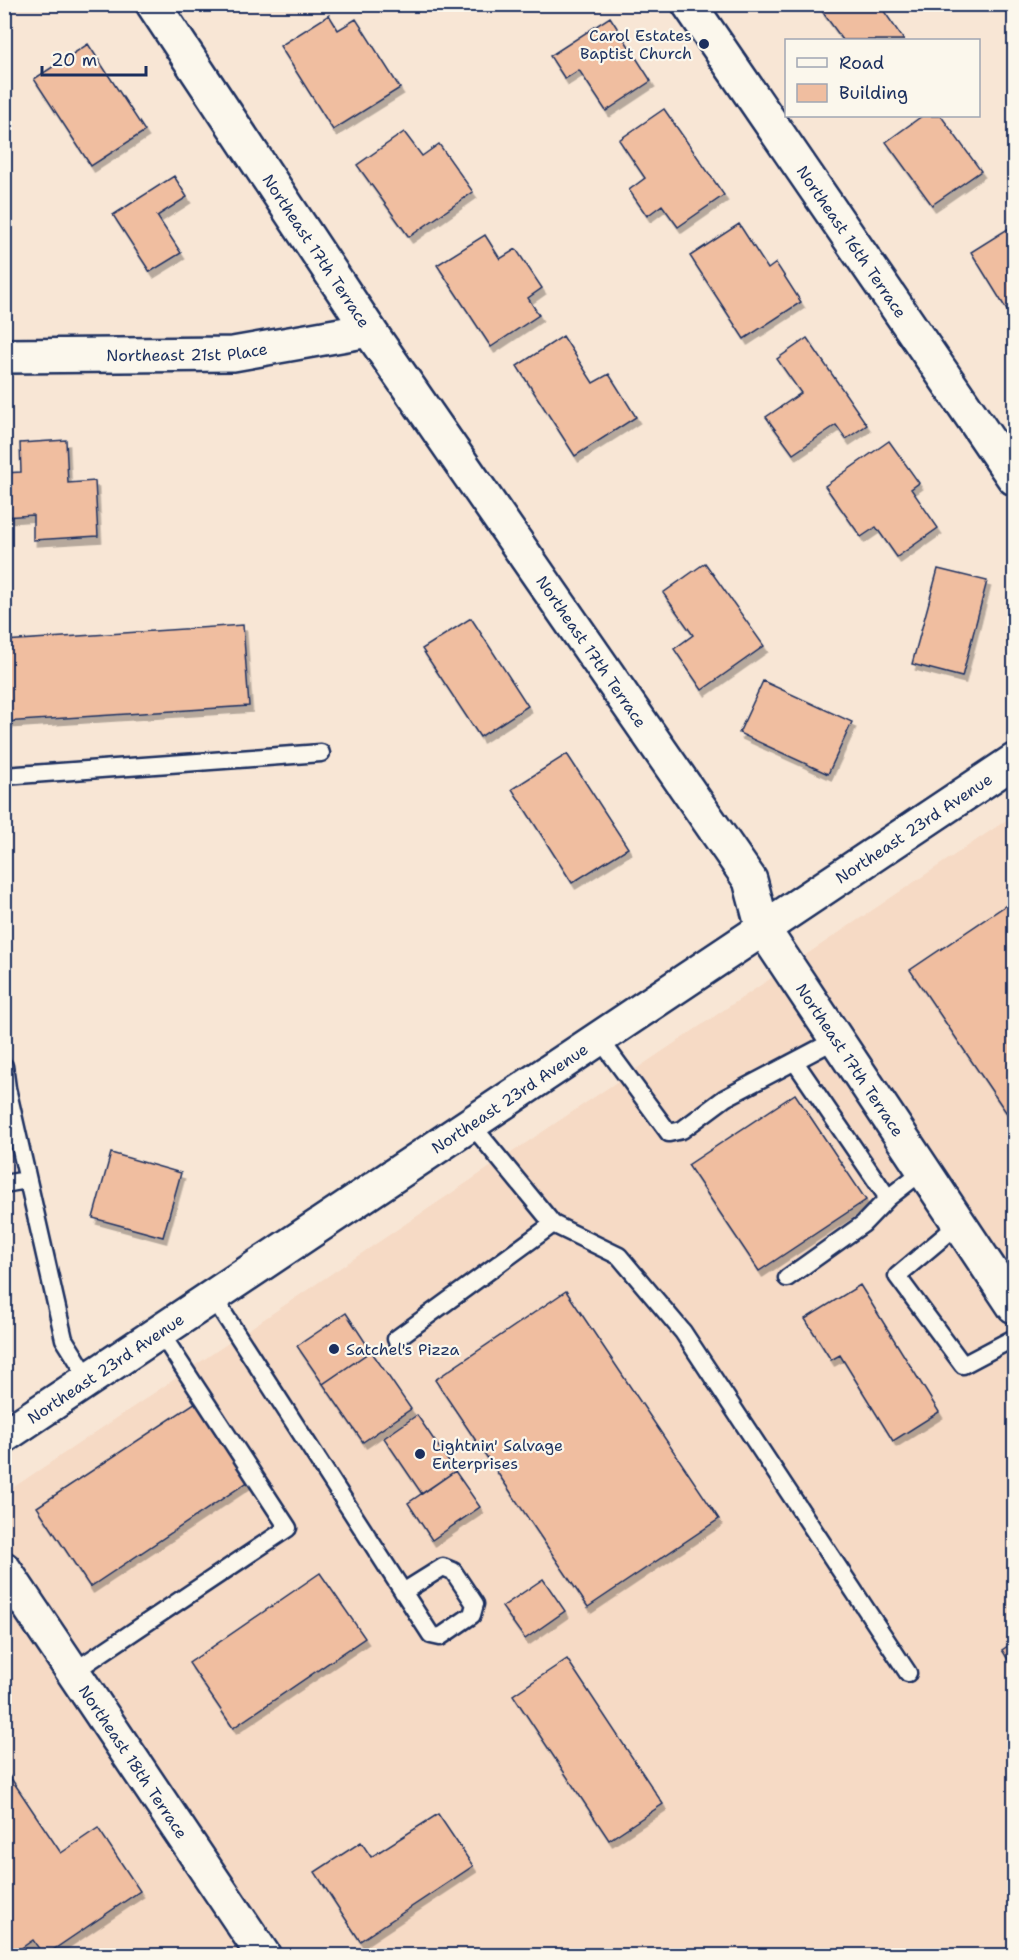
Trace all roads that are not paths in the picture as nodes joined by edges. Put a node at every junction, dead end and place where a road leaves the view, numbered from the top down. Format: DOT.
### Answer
graph roads {
  1 [pos="153,4"];
  2 [pos="689,4"];
  3 [pos="369,330"];
  4 [pos="4,356"];
  5 [pos="1014,478"];
  6 [pos="321,753"];
  7 [pos="1014,761"];
  8 [pos="4,776"];
  9 [pos="763,929"];
  10 [pos="599,1038"];
  11 [pos="837,1039"];
  12 [pos="795,1062"];
  13 [pos="4,1066"];
  14 [pos="471,1124"];
  15 [pos="924,1170"];
  16 [pos="27,1180"];
  17 [pos="4,1184"];
  18 [pos="888,1198"];
  19 [pos="553,1224"];
  20 [pos="960,1224"];
  21 [pos="787,1278"];
  22 [pos="213,1297"];
  23 [pos="1014,1306"];
  24 [pos="160,1332"];
  25 [pos="1014,1338"];
  26 [pos="396,1339"];
  27 [pos="89,1379"];
  28 [pos="4,1436"];
  29 [pos="4,1569"];
  30 [pos="404,1592"];
  31 [pos="74,1672"];
  32 [pos="908,1673"];
  33 [pos="254,1952"];
  1 -- 3 [label="street, Northeast 17th Terrace"];
  2 -- 5 [label="street, Northeast 16th Terrace"];
  3 -- 4 [label="street, Northeast 21st Place"];
  3 -- 9 [label="street, Northeast 17th Terrace"];
  6 -- 8 [label="lane"];
  7 -- 9 [label="street, Northeast 23rd Avenue"];
  9 -- 10 [label="street, Northeast 23rd Avenue"];
  9 -- 11 [label="street, Northeast 17th Terrace"];
  10 -- 12 [label="lane"];
  10 -- 14 [label="street, Northeast 23rd Avenue"];
  11 -- 12 [label="lane"];
  11 -- 15 [label="street, Northeast 17th Terrace"];
  12 -- 18 [label="lane"];
  13 -- 16 [label="lane"];
  14 -- 19 [label="lane"];
  14 -- 22 [label="street, Northeast 23rd Avenue"];
  15 -- 18 [label="lane"];
  15 -- 20 [label="street, Northeast 17th Terrace"];
  16 -- 17 [label="lane"];
  16 -- 27 [label="lane"];
  18 -- 21 [label="lane"];
  19 -- 26 [label="lane"];
  19 -- 32 [label="lane"];
  20 -- 23 [label="street, Northeast 17th Terrace"];
  20 -- 25 [label="lane"];
  22 -- 24 [label="street, Northeast 23rd Avenue"];
  22 -- 30 [label="lane"];
  24 -- 27 [label="street, Northeast 23rd Avenue"];
  24 -- 31 [label="lane"];
  27 -- 28 [label="street, Northeast 23rd Avenue"];
  29 -- 31 [label="street, Northeast 18th Terrace"];
  31 -- 33 [label="street, Northeast 18th Terrace"];
}
